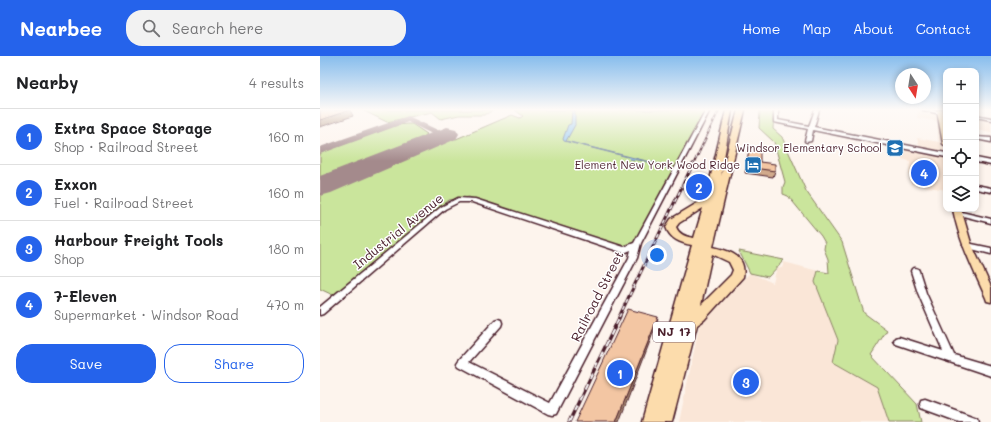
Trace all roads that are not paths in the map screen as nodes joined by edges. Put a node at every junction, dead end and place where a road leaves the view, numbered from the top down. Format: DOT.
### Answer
graph roads {
  1 [pos="699,127"];
  2 [pos="727,127"];
  3 [pos="729,127"];
  4 [pos="737,127"];
  5 [pos="806,127"];
  6 [pos="811,128"];
  7 [pos="979,138"];
  8 [pos="991,140"];
  9 [pos="808,142"];
  10 [pos="724,145"];
  11 [pos="943,154"];
  12 [pos="979,161"];
  13 [pos="991,163"];
  14 [pos="979,188"];
  15 [pos="991,190"];
  16 [pos="710,195"];
  17 [pos="957,212"];
  18 [pos="960,212"];
  19 [pos="991,221"];
  20 [pos="966,240"];
  21 [pos="637,244"];
  22 [pos="703,245"];
  23 [pos="991,251"];
  24 [pos="915,271"];
  25 [pos="989,292"];
  26 [pos="320,312"];
  27 [pos="691,322"];
  28 [pos="498,323"];
  29 [pos="899,341"];
  30 [pos="950,358"];
  31 [pos="991,371"];
  32 [pos="925,404"];
  33 [pos="650,422"];
  34 [pos="664,422"];
  35 [pos="973,422"];
  1 -- 21 [label="street, Railroad Street"];
  2 -- 10 [label="highway"];
  3 -- 10 [label="highway, NJ 17"];
  4 -- 22 [label="highway, NJ 17"];
  5 -- 6 [label="street"];
  6 -- 9 [label="street"];
  6 -- 11 [label="street"];
  7 -- 8 [label="street"];
  10 -- 16 [label="highway, NJ 17"];
  12 -- 13 [label="street"];
  14 -- 15 [label="street"];
  16 -- 22 [label="highway, NJ 17"];
  16 -- 22 [label="highway"];
  17 -- 20 [label="main road"];
  18 -- 19 [label="street"];
  20 -- 23 [label="street"];
  20 -- 25 [label="main road"];
  21 -- 26 [label="street, Industrial Avenue"];
  21 -- 28 [label="street, Railroad Street"];
  22 -- 27 [label="highway, NJ 17"];
  22 -- 27 [label="highway"];
  22 -- 33 [label="highway, NJ 17"];
  24 -- 30 [label="street"];
  27 -- 34 [label="highway, NJ 17"];
  29 -- 30 [label="street"];
  30 -- 31 [label="street"];
  32 -- 35 [label="street"];
}
